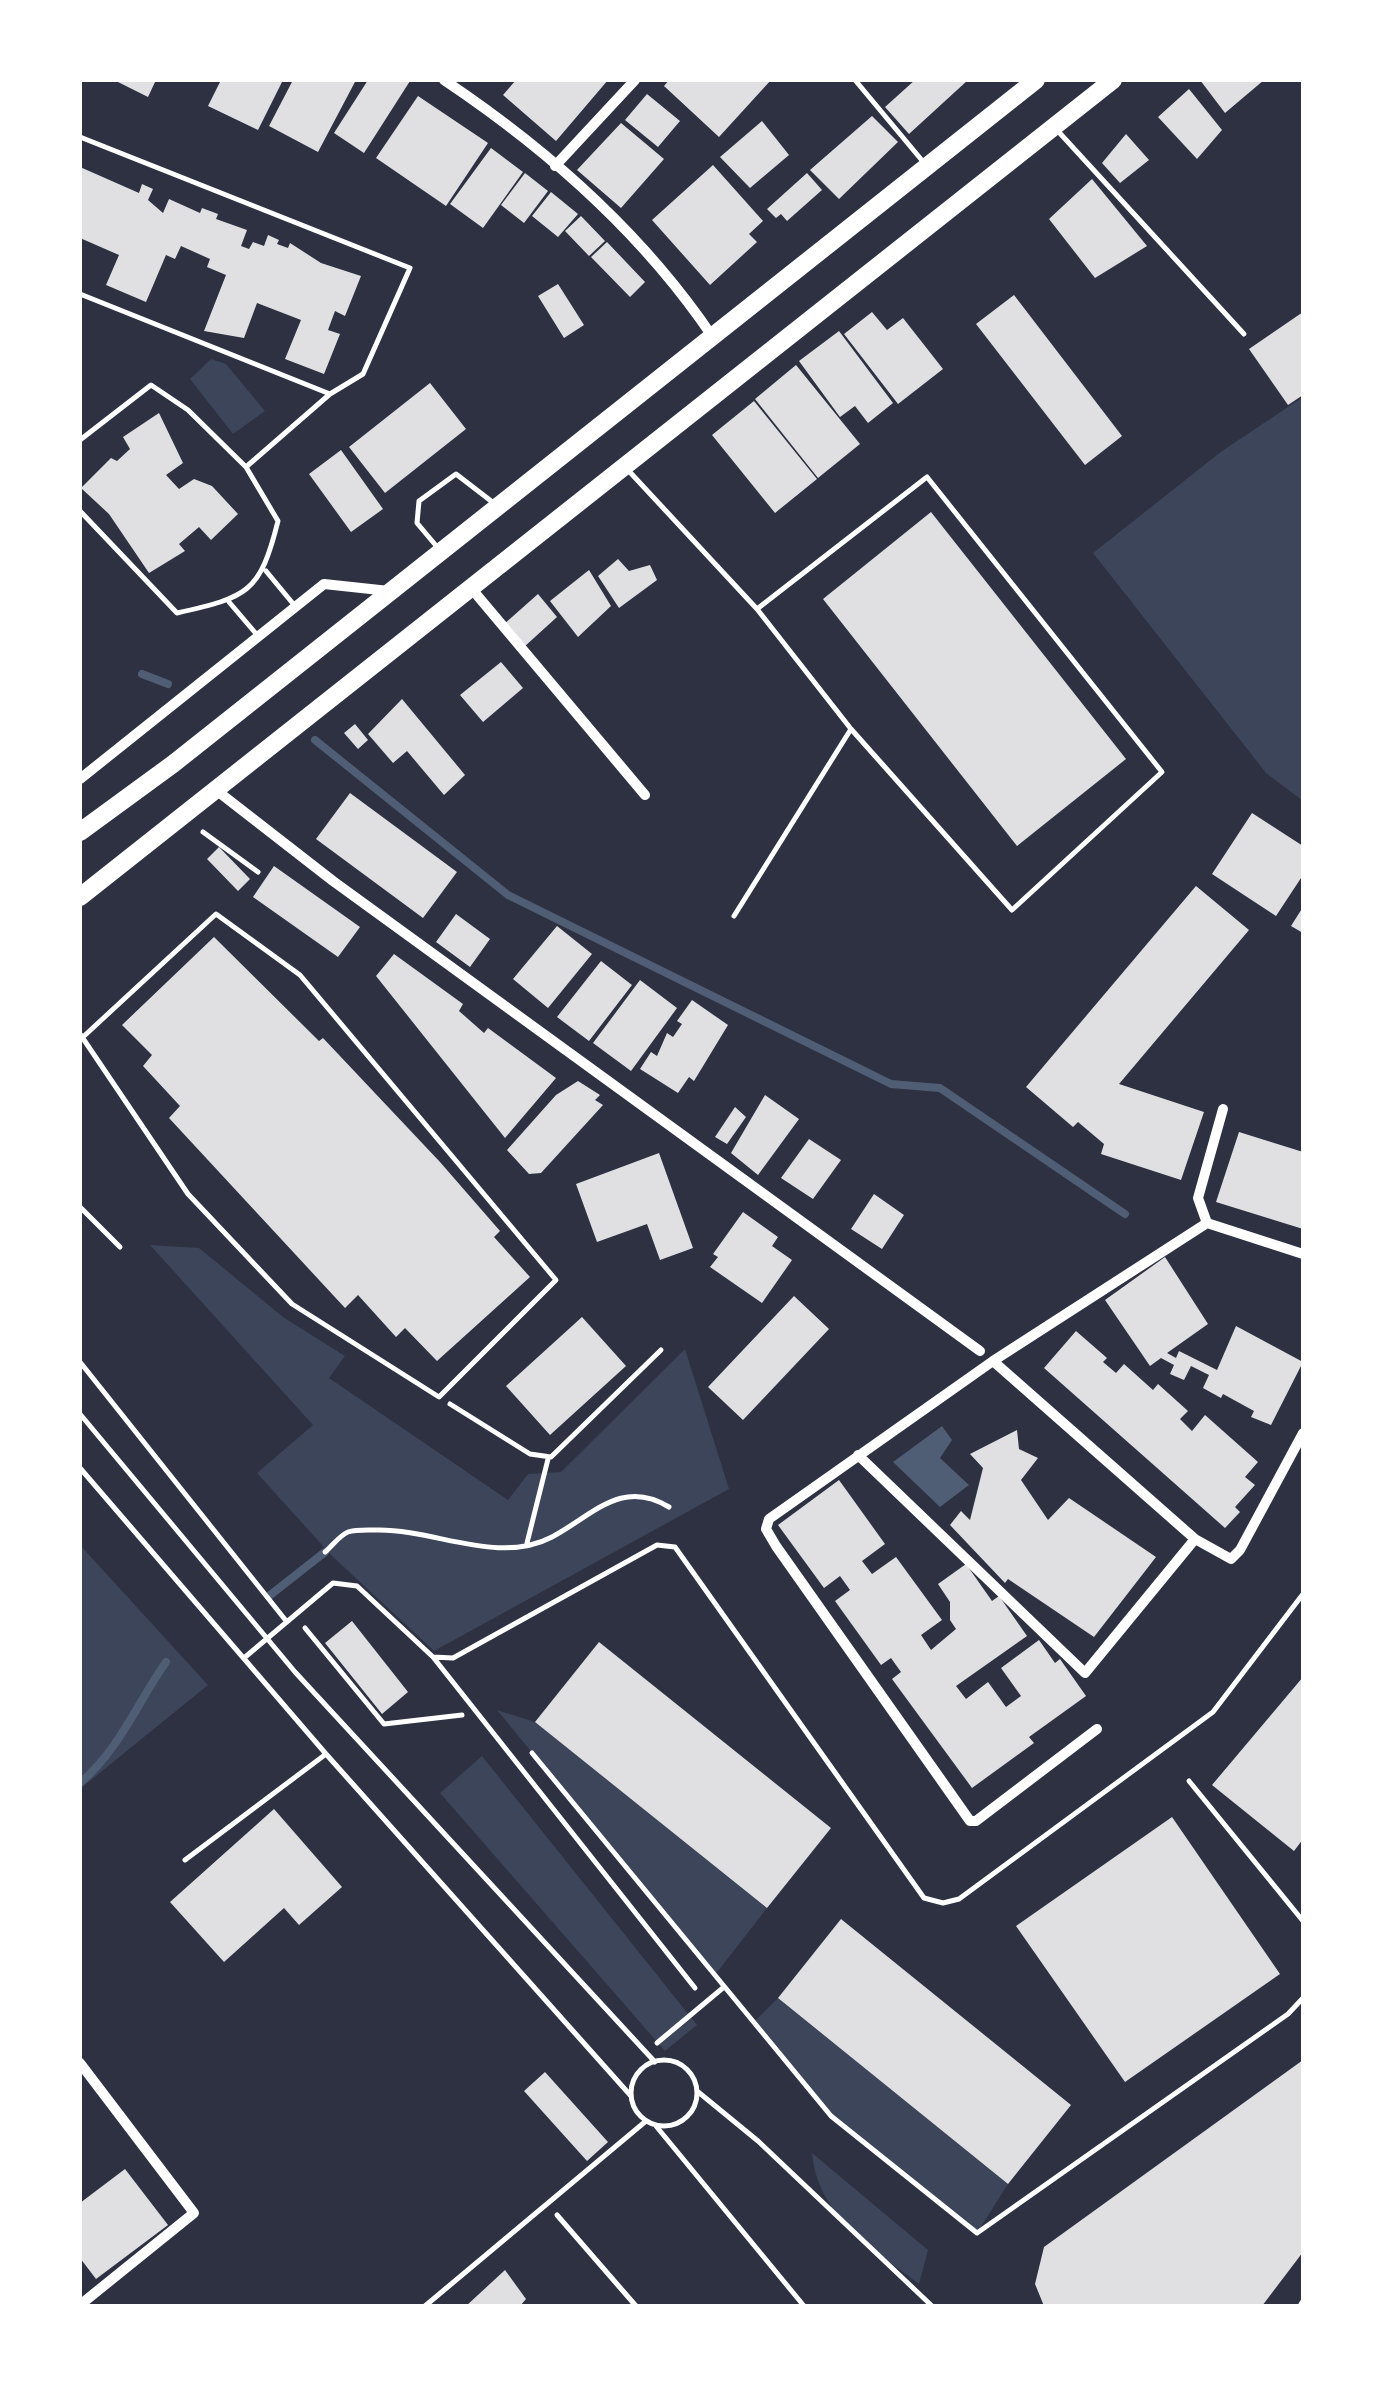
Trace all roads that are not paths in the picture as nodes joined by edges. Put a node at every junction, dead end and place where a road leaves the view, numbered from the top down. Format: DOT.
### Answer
graph roads {
  1 [pos="444,80"];
  2 [pos="635,80"];
  3 [pos="855,80"];
  4 [pos="1036,80"];
  5 [pos="1113,80"];
  6 [pos="1054,127"];
  7 [pos="80,137"];
  8 [pos="555,166"];
  9 [pos="927,166"];
  10 [pos="80,294"];
  11 [pos="1244,334"];
  12 [pos="712,336"];
  13 [pos="330,394"];
  14 [pos="80,440"];
  15 [pos="246,467"];
  16 [pos="626,468"];
  17 [pos="498,506"];
  18 [pos="80,512"];
  19 [pos="440,550"];
  20 [pos="266,572"];
  21 [pos="472,588"];
  22 [pos="389,591"];
  23 [pos="229,602"];
  24 [pos="295,606"];
  25 [pos="757,609"];
  26 [pos="258,636"];
  27 [pos="852,729"];
  28 [pos="80,779"];
  29 [pos="216,790"];
  30 [pos="645,795"];
  31 [pos="80,832"];
  32 [pos="80,898"];
  33 [pos="734,916"];
  34 [pos="82,1035"];
  35 [pos="1224,1109"];
  36 [pos="80,1207"];
  37 [pos="1207,1223"];
  38 [pos="120,1247"];
  39 [pos="1303,1254"];
  40 [pos="980,1351"];
  41 [pos="994,1361"];
  42 [pos="80,1362"];
  43 [pos="80,1414"];
  44 [pos="1303,1432"];
  45 [pos="858,1455"];
  46 [pos="80,1468"];
  47 [pos="1194,1539"];
  48 [pos="1303,1594"];
  49 [pos="287,1622"];
  50 [pos="268,1640"];
  51 [pos="432,1657"];
  52 [pos="244,1658"];
  53 [pos="1097,1730"];
  54 [pos="326,1754"];
  55 [pos="185,1860"];
  56 [pos="695,1988"];
  57 [pos="655,2062"];
  58 [pos="80,2063"];
  59 [pos="696,2091"];
  60 [pos="631,2096"];
  61 [pos="646,2122"];
  62 [pos="656,2126"];
  63 [pos="80,2305"];
  64 [pos="426,2306"];
  65 [pos="804,2306"];
  66 [pos="932,2306"];
  1 -- 8 [label="street"];
  2 -- 8 [label="street"];
  3 -- 9 [label="lane"];
  4 -- 9 [label="main road"];
  5 -- 6 [label="main road"];
  6 -- 11 [label="lane"];
  6 -- 16 [label="main road"];
  7 -- 13 [label="lane"];
  8 -- 12 [label="street"];
  9 -- 12 [label="main road"];
  10 -- 13 [label="lane"];
  12 -- 17 [label="main road"];
  13 -- 15 [label="lane"];
  14 -- 15 [label="lane"];
  15 -- 20 [label="lane"];
  16 -- 21 [label="main road"];
  16 -- 25 [label="lane"];
  17 -- 19 [label="main road"];
  17 -- 19 [label="lane"];
  18 -- 23 [label="lane"];
  19 -- 22 [label="main road"];
  20 -- 23 [label="lane"];
  20 -- 24 [label="lane"];
  21 -- 29 [label="main road"];
  21 -- 30 [label="street"];
  22 -- 24 [label="street"];
  22 -- 31 [label="main road"];
  23 -- 26 [label="lane"];
  24 -- 26 [label="street"];
  25 -- 27 [label="lane"];
  25 -- 27 [label="lane"];
  26 -- 28 [label="street"];
  27 -- 33 [label="lane"];
  29 -- 32 [label="main road"];
  29 -- 40 [label="street"];
  34 -- 34 [label="lane"];
  35 -- 37 [label="street"];
  36 -- 38 [label="lane"];
  37 -- 39 [label="street"];
  37 -- 41 [label="street"];
  40 -- 41 [label="lane"];
  41 -- 45 [label="street"];
  41 -- 47 [label="street"];
  42 -- 49 [label="lane"];
  43 -- 50 [label="lane"];
  44 -- 47 [label="street"];
  45 -- 47 [label="street"];
  45 -- 53 [label="street"];
  46 -- 52 [label="lane"];
  48 -- 51 [label="lane"];
  49 -- 50 [label="lane"];
  49 -- 51 [label="lane"];
  50 -- 52 [label="lane"];
  50 -- 57 [label="lane"];
  51 -- 56 [label="lane"];
  52 -- 54 [label="lane"];
  54 -- 55 [label="lane"];
  54 -- 60 [label="lane"];
  57 -- 59 [label="lane"];
  57 -- 60 [label="lane"];
  58 -- 63 [label="street"];
  59 -- 62 [label="lane"];
  59 -- 66 [label="lane"];
  60 -- 61 [label="lane"];
  61 -- 62 [label="lane"];
  61 -- 64 [label="lane"];
  62 -- 65 [label="lane"];
}
